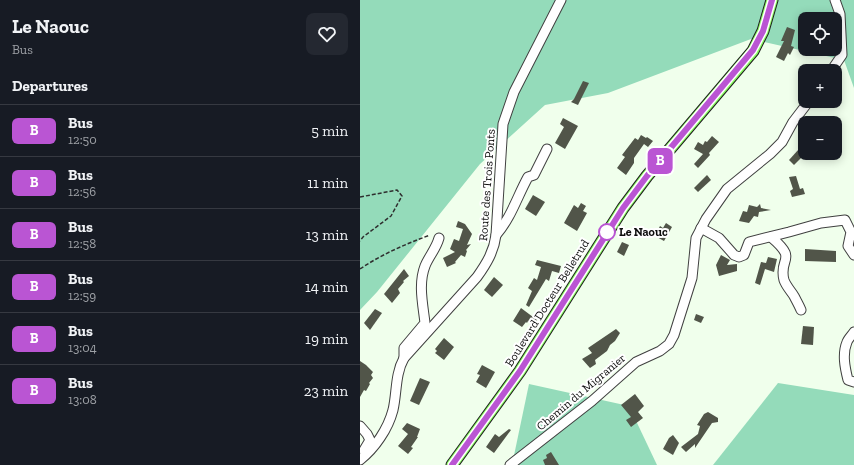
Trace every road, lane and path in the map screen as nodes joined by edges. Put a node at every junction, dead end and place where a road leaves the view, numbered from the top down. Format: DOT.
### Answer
graph roads {
  1 [pos="561,0"];
  2 [pos="772,0"];
  3 [pos="836,0"];
  4 [pos="836,64"];
  5 [pos="804,108"];
  6 [pos="547,149"];
  7 [pos="360,197"];
  8 [pos="701,228"];
  9 [pos="496,235"];
  10 [pos="771,237"];
  11 [pos="439,238"];
  12 [pos="360,241"];
  13 [pos="854,255"];
  14 [pos="360,269"];
  15 [pos="801,310"];
  16 [pos="854,332"];
  17 [pos="404,358"];
  18 [pos="854,382"];
  19 [pos="360,426"];
  20 [pos="363,457"];
  21 [pos="452,465"];
  22 [pos="510,465"];
  1 -- 9 [label="street, Route des Trois Ponts"];
  2 -- 21 [label="main road, Boulevard Docteur Belletrud"];
  3 -- 4 [label="street"];
  5 -- 8 [label="street, Chemin du Migranier"];
  6 -- 9 [label="street"];
  7 -- 12 [label="path"];
  8 -- 10 [label="street"];
  8 -- 22 [label="street, Chemin du Migranier"];
  9 -- 17 [label="street, Route des Trois Ponts"];
  10 -- 13 [label="street"];
  10 -- 15 [label="street"];
  11 -- 14 [label="path"];
  11 -- 17 [label="street"];
  16 -- 18 [label="street"];
  17 -- 20 [label="street, Route des Trois Ponts"];
  19 -- 20 [label="street"];
}
